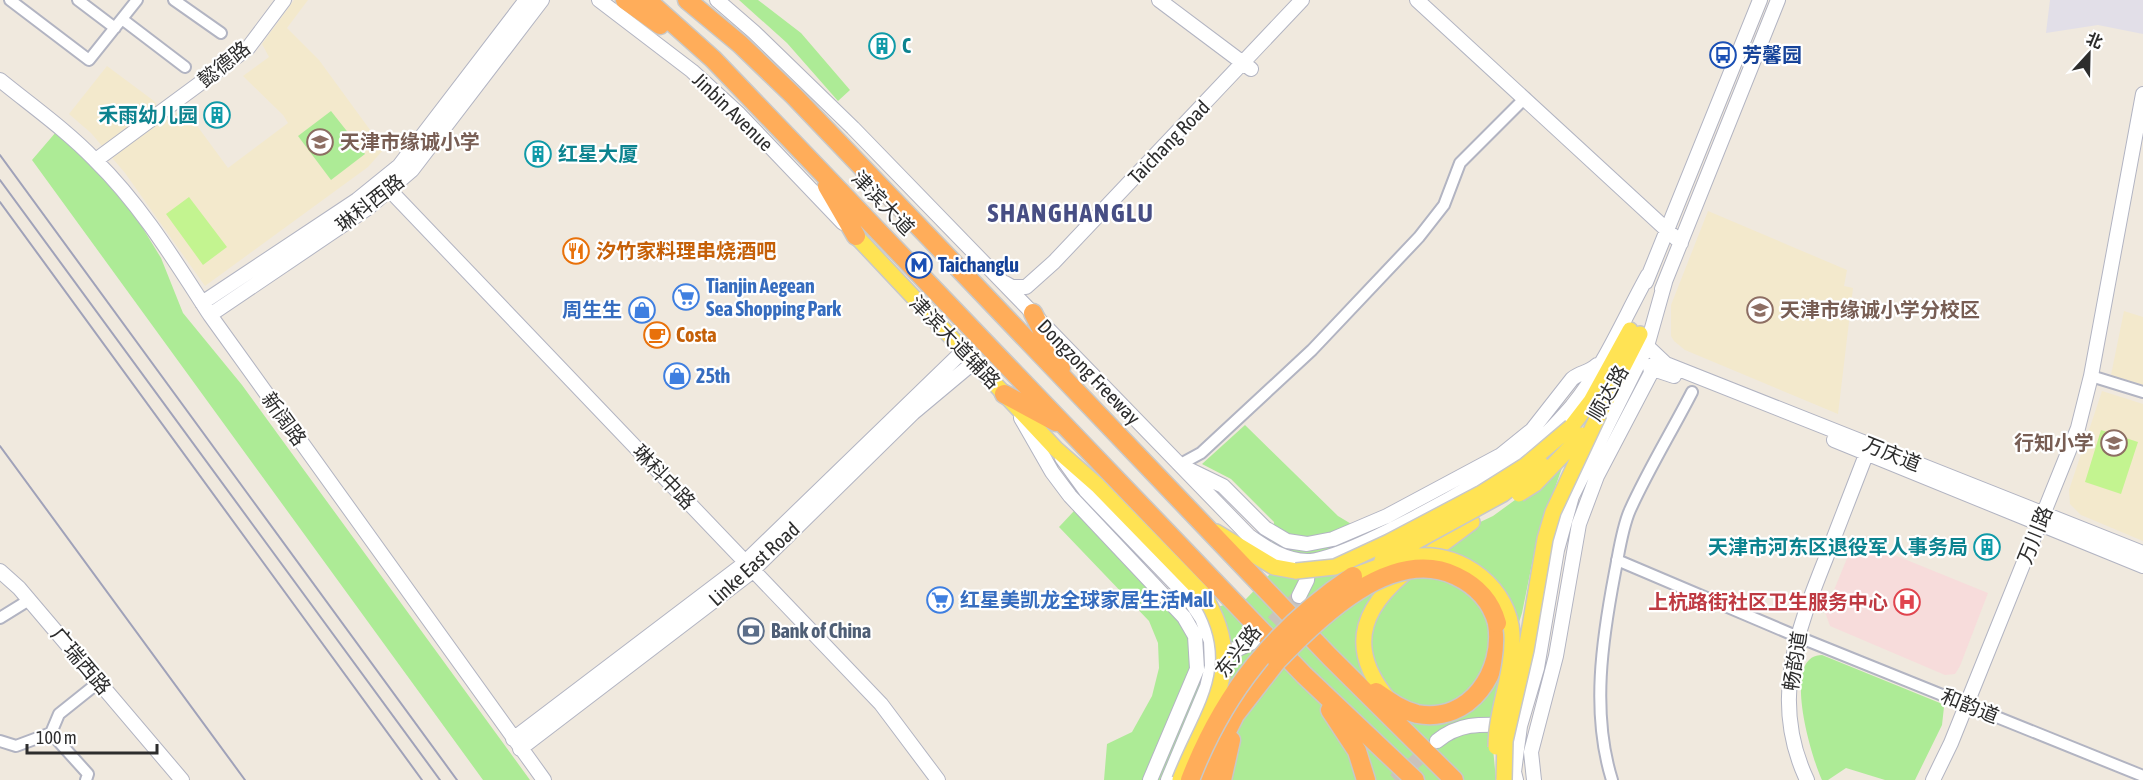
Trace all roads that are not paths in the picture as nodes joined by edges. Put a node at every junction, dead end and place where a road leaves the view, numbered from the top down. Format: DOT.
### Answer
graph roads {
  1 [pos="10,0"];
  2 [pos="78,0"];
  3 [pos="137,0"];
  4 [pos="174,0"];
  5 [pos="284,0"];
  6 [pos="526,0"];
  7 [pos="542,0"];
  8 [pos="599,0"];
  9 [pos="625,0"];
  10 [pos="647,0"];
  11 [pos="687,0"];
  12 [pos="717,0"];
  13 [pos="1159,0"];
  14 [pos="1302,0"];
  15 [pos="1312,0"];
  16 [pos="1417,0"];
  17 [pos="1760,0"];
  18 [pos="1778,0"];
  19 [pos="119,23"];
  20 [pos="221,33"];
  21 [pos="713,59"];
  22 [pos="1247,66"];
  23 [pos="185,67"];
  24 [pos="0,80"];
  25 [pos="2143,94"];
  26 [pos="1525,98"];
  27 [pos="96,160"];
  28 [pos="814,163"];
  29 [pos="2137,164"];
  30 [pos="384,187"];
  31 [pos="1667,232"];
  32 [pos="856,236"];
  33 [pos="1681,243"];
  34 [pos="1648,275"];
  35 [pos="1001,280"];
  36 [pos="206,309"];
  37 [pos="1033,313"];
  38 [pos="1639,336"];
  39 [pos="963,351"];
  40 [pos="1603,359"];
  41 [pos="974,362"];
  42 [pos="1651,373"];
  43 [pos="2091,376"];
  44 [pos="1070,386"];
  45 [pos="2143,392"];
  46 [pos="1692,393"];
  47 [pos="1004,394"];
  48 [pos="1599,414"];
  49 [pos="1571,427"];
  50 [pos="1070,430"];
  51 [pos="1056,449"];
  52 [pos="1868,449"];
  53 [pos="1525,453"];
  54 [pos="1179,465"];
  55 [pos="1576,488"];
  56 [pos="2041,518"];
  57 [pos="1202,522"];
  58 [pos="2143,553"];
  59 [pos="1617,560"];
  60 [pos="1309,561"];
  61 [pos="2143,566"];
  62 [pos="747,568"];
  63 [pos="0,571"];
  64 [pos="1361,580"];
  65 [pos="1299,596"];
  66 [pos="29,600"];
  67 [pos="0,618"];
  68 [pos="1796,636"];
  69 [pos="1253,642"];
  70 [pos="1213,651"];
  71 [pos="1330,657"];
  72 [pos="1277,661"];
  73 [pos="1304,675"];
  74 [pos="99,682"];
  75 [pos="1392,704"];
  76 [pos="1967,705"];
  77 [pos="1520,726"];
  78 [pos="51,733"];
  79 [pos="0,741"];
  80 [pos="1437,741"];
  81 [pos="517,744"];
  82 [pos="2143,776"];
  83 [pos="86,780"];
  84 [pos="182,780"];
  85 [pos="544,780"];
  86 [pos="933,780"];
  87 [pos="938,780"];
  88 [pos="1150,780"];
  89 [pos="1168,780"];
  90 [pos="1180,780"];
  91 [pos="1190,780"];
  92 [pos="1203,780"];
  93 [pos="1222,780"];
  94 [pos="1366,780"];
  95 [pos="1415,780"];
  96 [pos="1454,780"];
  97 [pos="1502,780"];
  98 [pos="1516,780"];
  99 [pos="1534,780"];
  100 [pos="1612,780"];
  101 [pos="1807,780"];
  102 [pos="1933,780"];
  1 -- 19 [label="street"];
  2 -- 19 [label="street"];
  3 -- 19 [label="street"];
  4 -- 20 [label="street"];
  5 -- 27 [label="street, 懿德路"];
  6 -- 30 [label="street, 琳科西路"];
  7 -- 30 [label="street, 琳科西路"];
  8 -- 32 [label="street, Jinbin Avenue"];
  9 -- 21 [label="highway"];
  10 -- 21 [label="highway"];
  11 -- 44 [label="highway, Dongzong Freeway"];
  12 -- 35 [label="street"];
  13 -- 22 [label="street"];
  14 -- 22 [label="street, Taichang Road"];
  15 -- 22 [label="street, Taichang Road"];
  16 -- 26 [label="street"];
  17 -- 31 [label="street, 顺达路"];
  18 -- 33 [label="street, 顺达路"];
  19 -- 23 [label="street"];
  21 -- 28 [label="highway, 津滨大道"];
  22 -- 35 [label="street, Taichang Road"];
  22 -- 37 [label="street, Taichang Road"];
  24 -- 27 [label="street, 新阔路"];
  25 -- 29 [label="street, 万川路"];
  26 -- 31 [label="street"];
  26 -- 54 [label="street"];
  27 -- 36 [label="street, 新阔路"];
  28 -- 32 [label="highway"];
  28 -- 50 [label="highway, 津滨大道"];
  29 -- 43 [label="street, 万川路"];
  30 -- 36 [label="street, 琳科西路"];
  30 -- 62 [label="street, 琳科中路"];
  31 -- 33 [label="street"];
  31 -- 34 [label="street, 顺达路"];
  32 -- 39 [label="main road, 津滨大道辅路"];
  33 -- 38 [label="street, 顺达路"];
  34 -- 38 [label="street, 顺达路"];
  34 -- 40 [label="street"];
  35 -- 37 [label="street"];
  36 -- 81 [label="street, 新阔路"];
  37 -- 44 [label="highway"];
  37 -- 54 [label="street"];
  38 -- 42 [label="street"];
  38 -- 48 [label="main road, 顺达路"];
  38 -- 49 [label="main road, 顺达路"];
  38 -- 52 [label="street, 万庆道"];
  38 -- 55 [label="street"];
  39 -- 41 [label="main road, 津滨大道辅路"];
  39 -- 62 [label="street, Linke East Road"];
  40 -- 53 [label="street"];
  40 -- 54 [label="street"];
  41 -- 47 [label="main road, 津滨大道辅路"];
  41 -- 62 [label="street, Linke East Road"];
  42 -- 52 [label="street, 万庆道"];
  42 -- 99 [label="street"];
  43 -- 45 [label="street"];
  43 -- 56 [label="street, 万川路"];
  44 -- 57 [label="highway, Dongzong Freeway"];
  46 -- 59 [label="street"];
  47 -- 50 [label="highway"];
  47 -- 51 [label="main road, 津滨大道辅路"];
  47 -- 88 [label="street"];
  48 -- 75 [label="main road, 顺达路, bridge"];
  48 -- 97 [label="main road, bridge"];
  49 -- 57 [label="main road, bridge"];
  49 -- 64 [label="main road, 顺达路, bridge"];
  50 -- 73 [label="highway"];
  51 -- 70 [label="street"];
  51 -- 90 [label="main road, 津滨大道辅路, bridge"];
  52 -- 56 [label="street, 万庆道"];
  52 -- 68 [label="street, 畅韵道"];
  53 -- 55 [label="street"];
  53 -- 60 [label="street"];
  54 -- 60 [label="street"];
  55 -- 77 [label="street"];
  56 -- 58 [label="street, 万庆道"];
  56 -- 61 [label="street, 万庆道"];
  56 -- 76 [label="street, 万川路"];
  57 -- 71 [label="highway, Dongzong Freeway"];
  59 -- 68 [label="street, 和韵道"];
  59 -- 100 [label="street"];
  60 -- 65 [label="street"];
  62 -- 81 [label="street, Linke East Road"];
  62 -- 86 [label="street, 琳科中路"];
  62 -- 87 [label="street, 琳科中路"];
  63 -- 66 [label="street, 广瑞西路"];
  64 -- 72 [label="highway, 东兴路, bridge"];
  64 -- 75 [label="highway, bridge"];
  64 -- 91 [label="highway, 东兴路, bridge"];
  64 -- 97 [label="main road, bridge"];
  66 -- 67 [label="street"];
  66 -- 74 [label="street, 广瑞西路"];
  68 -- 76 [label="street, 和韵道"];
  68 -- 101 [label="street, 畅韵道"];
  69 -- 70 [label="street"];
  70 -- 89 [label="street"];
  71 -- 75 [label="highway"];
  71 -- 96 [label="highway, Dongzong Freeway"];
  72 -- 92 [label="highway, 东兴路"];
  72 -- 93 [label="highway"];
  73 -- 94 [label="highway"];
  73 -- 95 [label="highway"];
  74 -- 78 [label="street"];
  74 -- 84 [label="street, 广瑞西路"];
  76 -- 82 [label="street, 和韵道"];
  76 -- 102 [label="street, 万川路"];
  77 -- 80 [label="street"];
  77 -- 98 [label="street"];
  78 -- 79 [label="street"];
  78 -- 83 [label="street"];
  81 -- 85 [label="street, 新阔路"];
}
